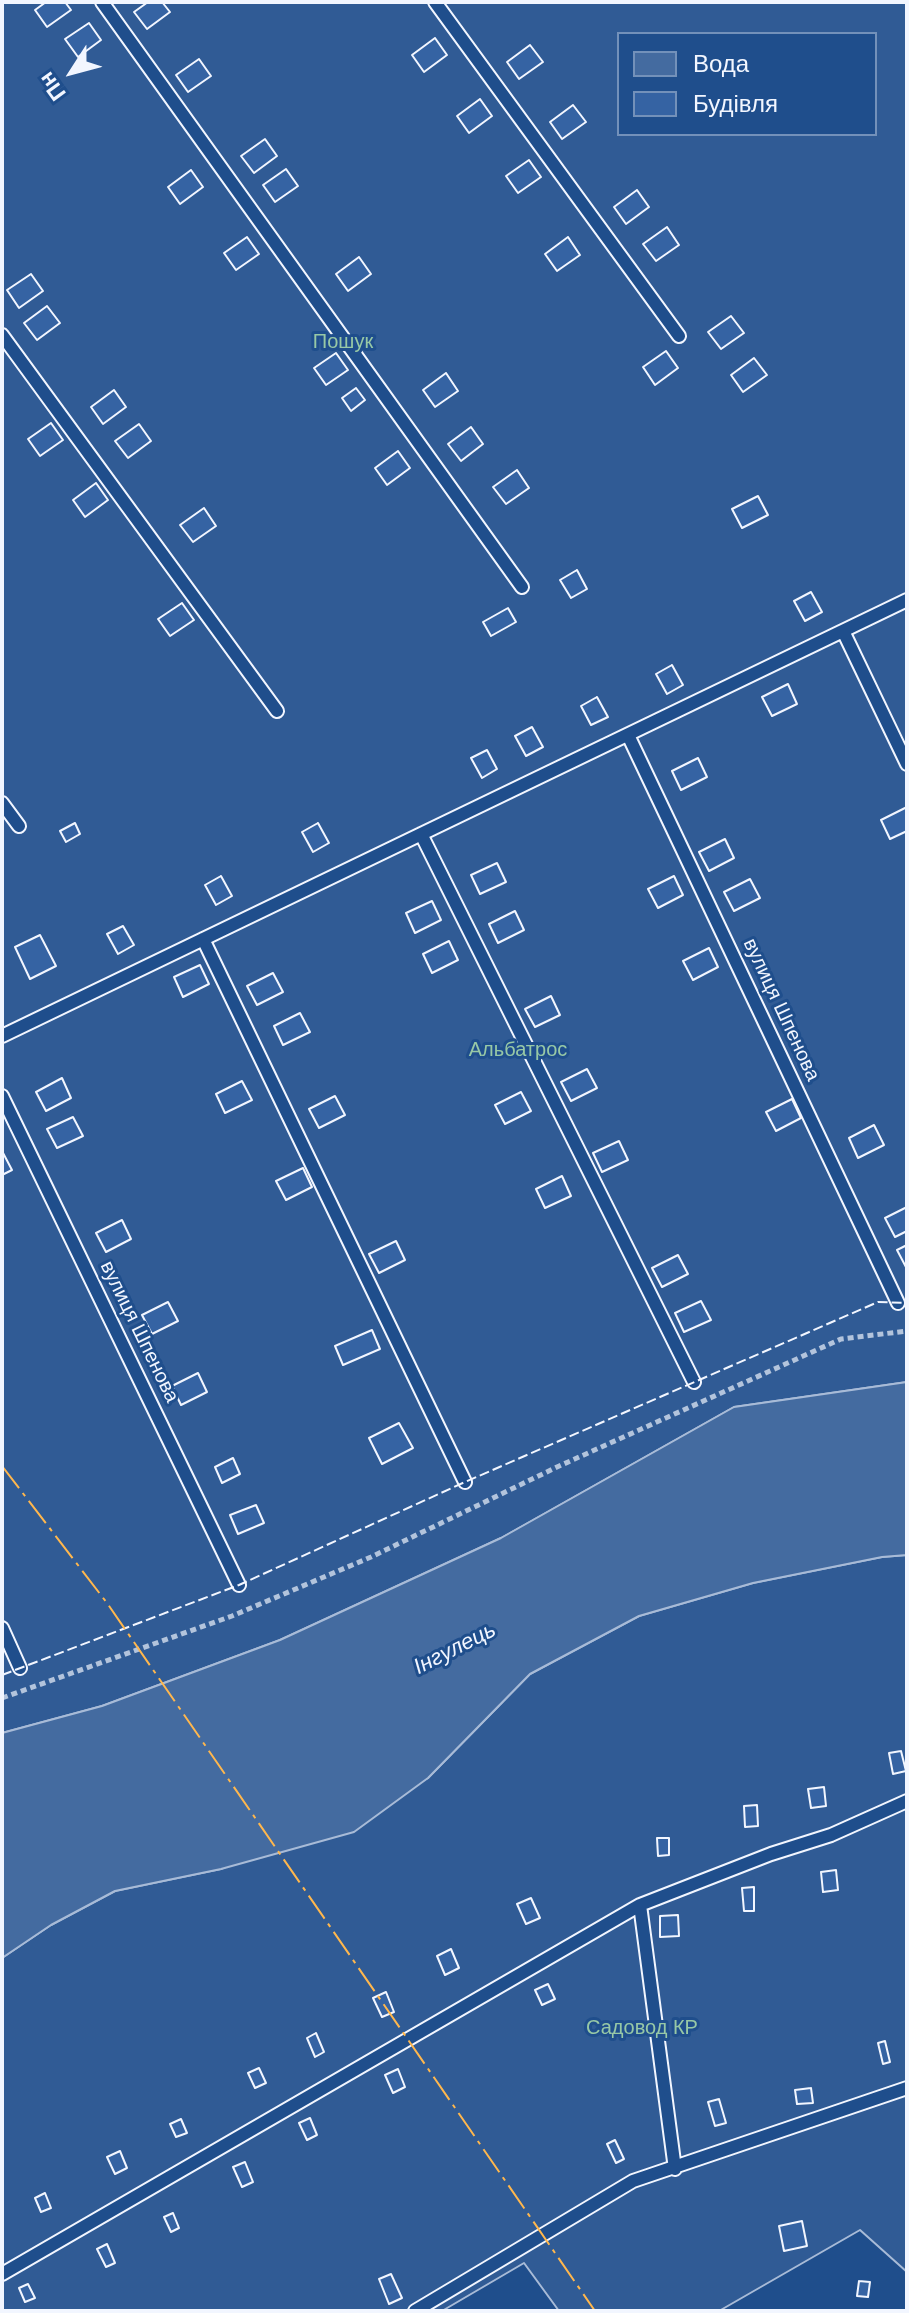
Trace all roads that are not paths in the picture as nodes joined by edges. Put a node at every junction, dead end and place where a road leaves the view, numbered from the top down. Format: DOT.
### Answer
graph roads {
  1 [pos="102,2"];
  2 [pos="435,2"];
  3 [pos="2,335"];
  4 [pos="679,336"];
  5 [pos="522,587"];
  6 [pos="907,600"];
  7 [pos="843,631"];
  8 [pos="277,711"];
  9 [pos="628,735"];
  10 [pos="907,764"];
  11 [pos="2,803"];
  12 [pos="19,826"];
  13 [pos="421,834"];
  14 [pos="203,939"];
  15 [pos="2,1036"];
  16 [pos="2,1096"];
  17 [pos="898,1303"];
  18 [pos="694,1382"];
  19 [pos="465,1482"];
  20 [pos="239,1585"];
  21 [pos="2,1628"];
  22 [pos="20,1668"];
  23 [pos="907,1801"];
  24 [pos="640,1905"];
  25 [pos="907,2088"];
  26 [pos="675,2169"];
  27 [pos="2,2274"];
  28 [pos="415,2311"];
  1 -- 5 [label="lane"];
  2 -- 4 [label="lane"];
  3 -- 8 [label="lane"];
  6 -- 7 [label="lane"];
  7 -- 9 [label="lane"];
  7 -- 10 [label="lane"];
  9 -- 13 [label="lane"];
  9 -- 17 [label="lane, вулиця Шпенова"];
  11 -- 12 [label="lane"];
  13 -- 14 [label="lane"];
  13 -- 18 [label="lane"];
  14 -- 15 [label="lane"];
  14 -- 19 [label="lane"];
  16 -- 20 [label="lane, вулиця Шпенова"];
  21 -- 22 [label="lane"];
  23 -- 24 [label="lane"];
  24 -- 26 [label="lane"];
  24 -- 27 [label="lane"];
  25 -- 26 [label="lane"];
  26 -- 28 [label="lane"];
}
